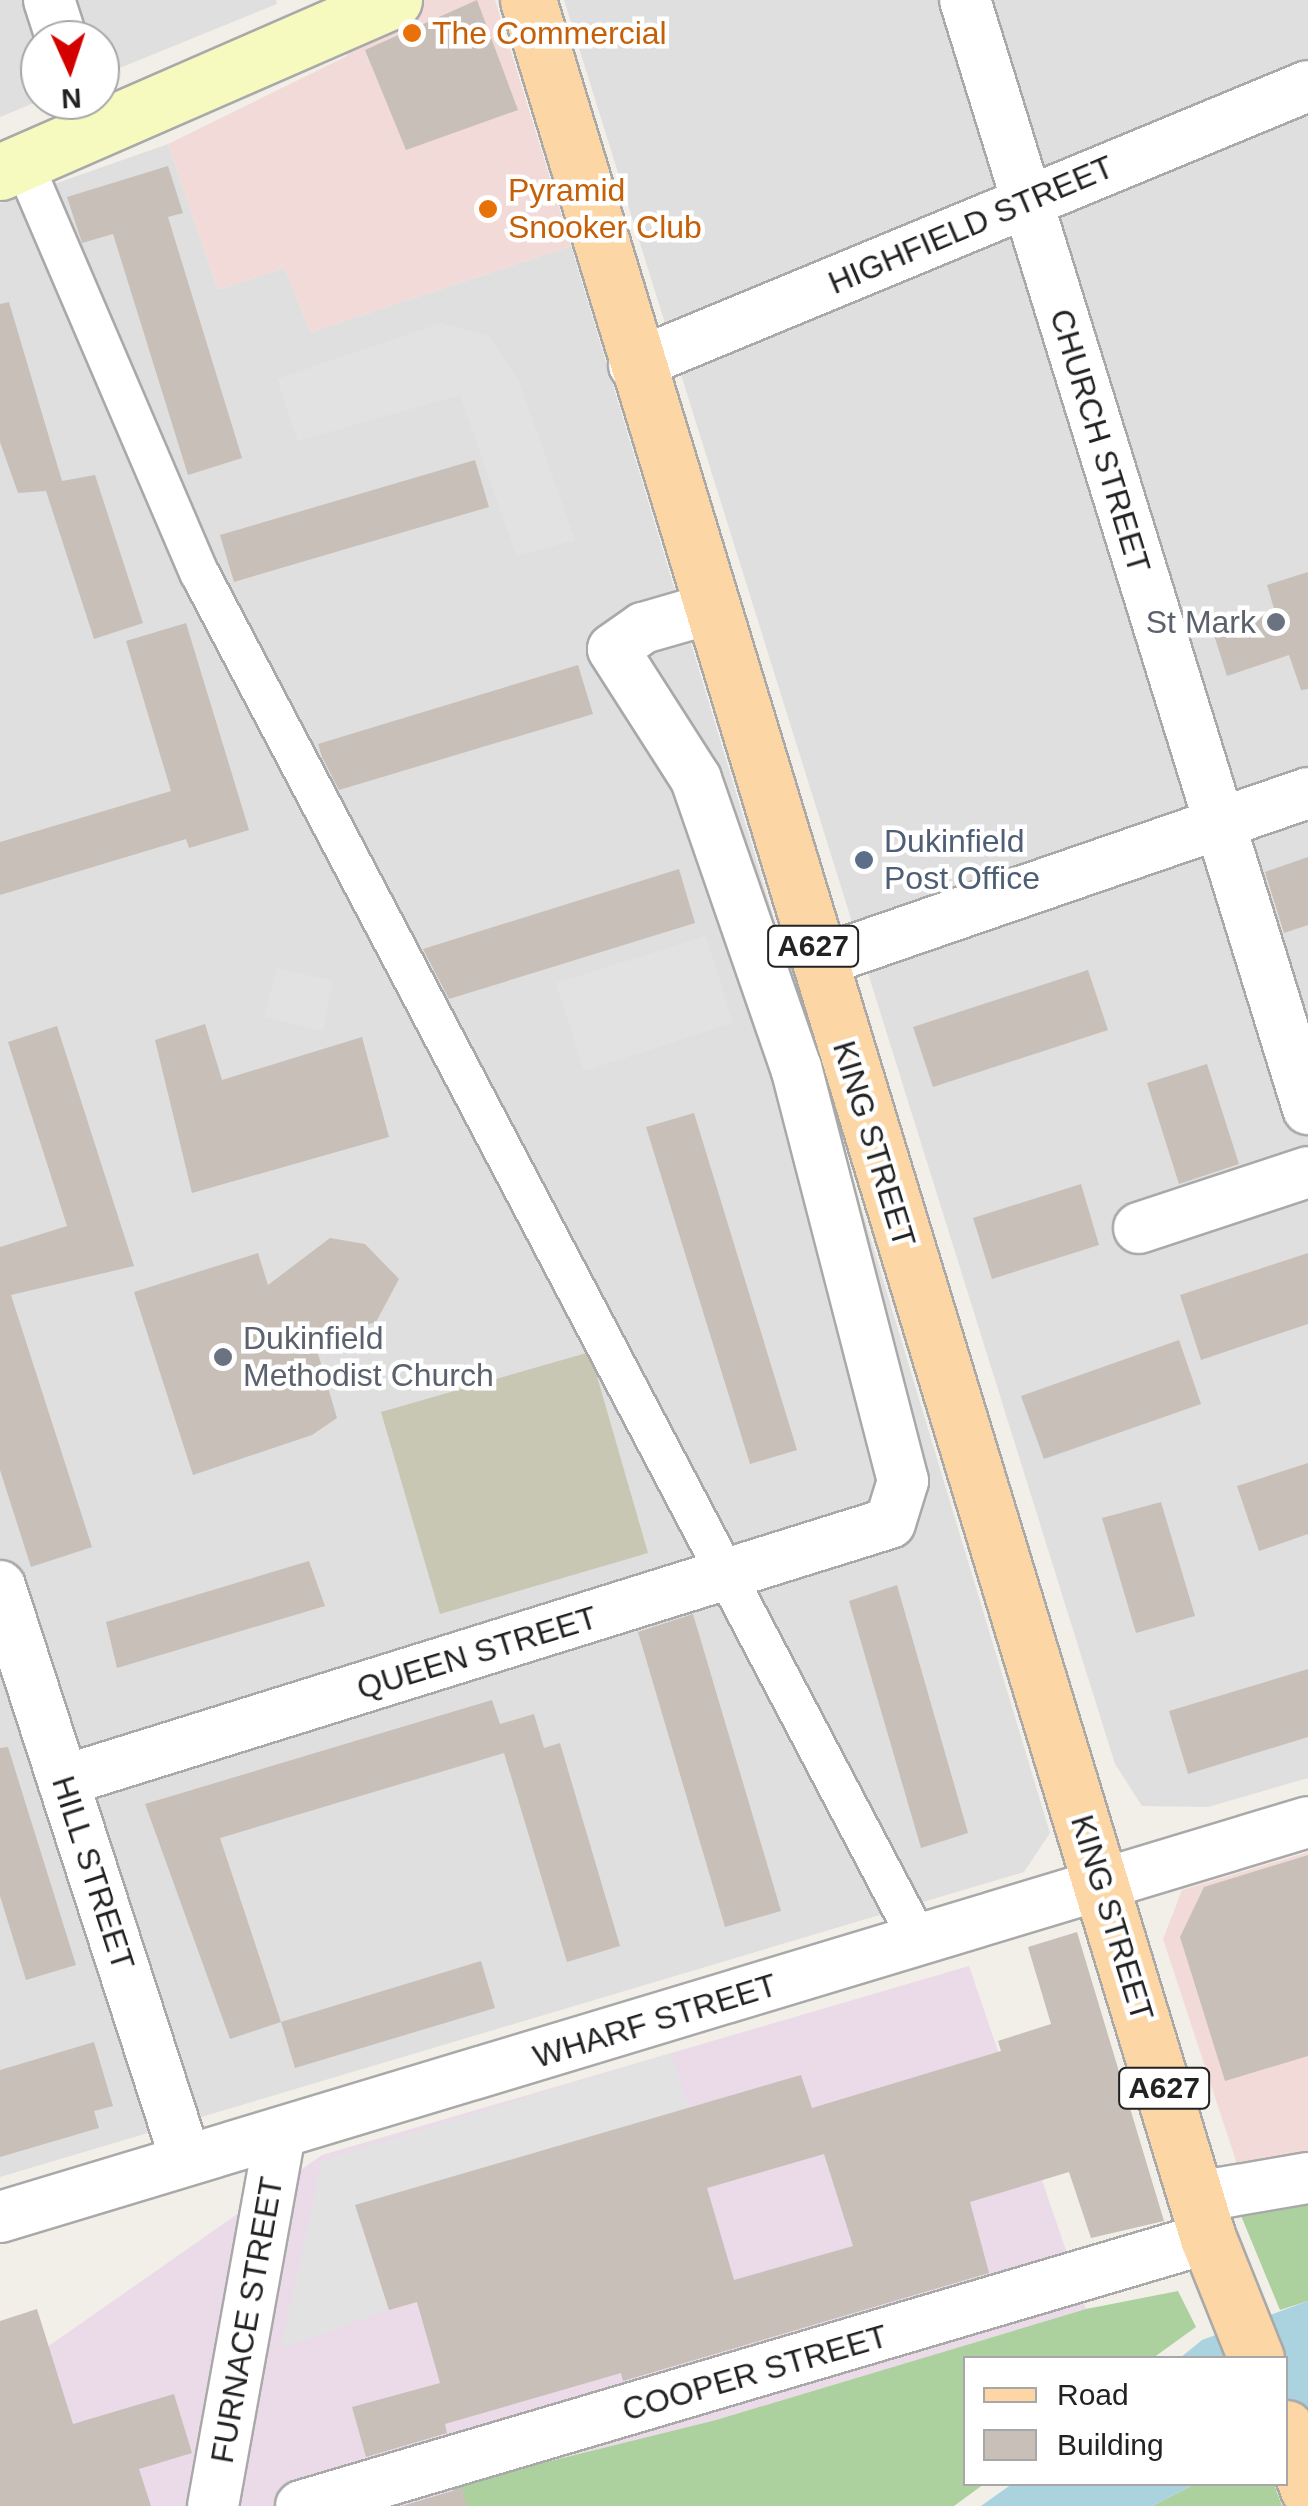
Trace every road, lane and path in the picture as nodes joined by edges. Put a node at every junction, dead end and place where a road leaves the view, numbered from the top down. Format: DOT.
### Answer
graph roads {
  1 [pos="394,0"];
  2 [pos="528,0"];
  3 [pos="965,0"];
  4 [pos="316,16"];
  5 [pos="1308,86"];
  6 [pos="120,102"];
  7 [pos="82,120"];
  8 [pos="12,168"];
  9 [pos="1025,202"];
  10 [pos="634,365"];
  11 [pos="709,609"];
  12 [pos="1308,792"];
  13 [pos="1218,822"];
  14 [pos="818,962"];
  15 [pos="1308,1110"];
  16 [pos="1308,1172"];
  17 [pos="1139,1228"];
  18 [pos="727,1576"];
  19 [pos="0,1586"];
  20 [pos="64,1780"];
  21 [pos="1308,1822"];
  22 [pos="1104,1890"];
  23 [pos="920,1943"];
  24 [pos="280,2133"];
  25 [pos="186,2160"];
  26 [pos="1308,2178"];
  27 [pos="0,2217"];
  28 [pos="1210,2240"];
  29 [pos="1255,2356"];
  30 [pos="212,2506"];
  31 [pos="301,2506"];
  1 -- 4 [label="main road"];
  2 -- 10 [label="main road, KING STREET / A627"];
  3 -- 9 [label="street, CHURCH STREET"];
  4 -- 6 [label="main road"];
  5 -- 9 [label="street, HIGHFIELD STREET"];
  7 -- 8 [label="main road"];
  8 -- 18 [label="street"];
  9 -- 10 [label="street, HIGHFIELD STREET"];
  9 -- 13 [label="street, CHURCH STREET"];
  10 -- 11 [label="main road, KING STREET / A627"];
  11 -- 14 [label="main road, KING STREET / A627"];
  11 -- 18 [label="street, QUEEN STREET"];
  12 -- 13 [label="street"];
  13 -- 14 [label="street"];
  13 -- 15 [label="street, CHURCH STREET"];
  14 -- 22 [label="main road, KING STREET / A627"];
  16 -- 17 [label="street"];
  18 -- 20 [label="street, QUEEN STREET"];
  18 -- 23 [label="street"];
  19 -- 20 [label="street, HILL STREET"];
  20 -- 25 [label="street, HILL STREET"];
  21 -- 22 [label="street, WHARF STREET"];
  22 -- 23 [label="street, WHARF STREET"];
  22 -- 28 [label="main road, KING STREET / A627"];
  23 -- 24 [label="street, WHARF STREET"];
  24 -- 25 [label="street, WHARF STREET"];
  24 -- 30 [label="street, FURNACE STREET"];
  25 -- 27 [label="street, WHARF STREET"];
  26 -- 28 [label="street, COOPER STREET"];
  28 -- 29 [label="main road, A627"];
  28 -- 31 [label="street, COOPER STREET"];
}
